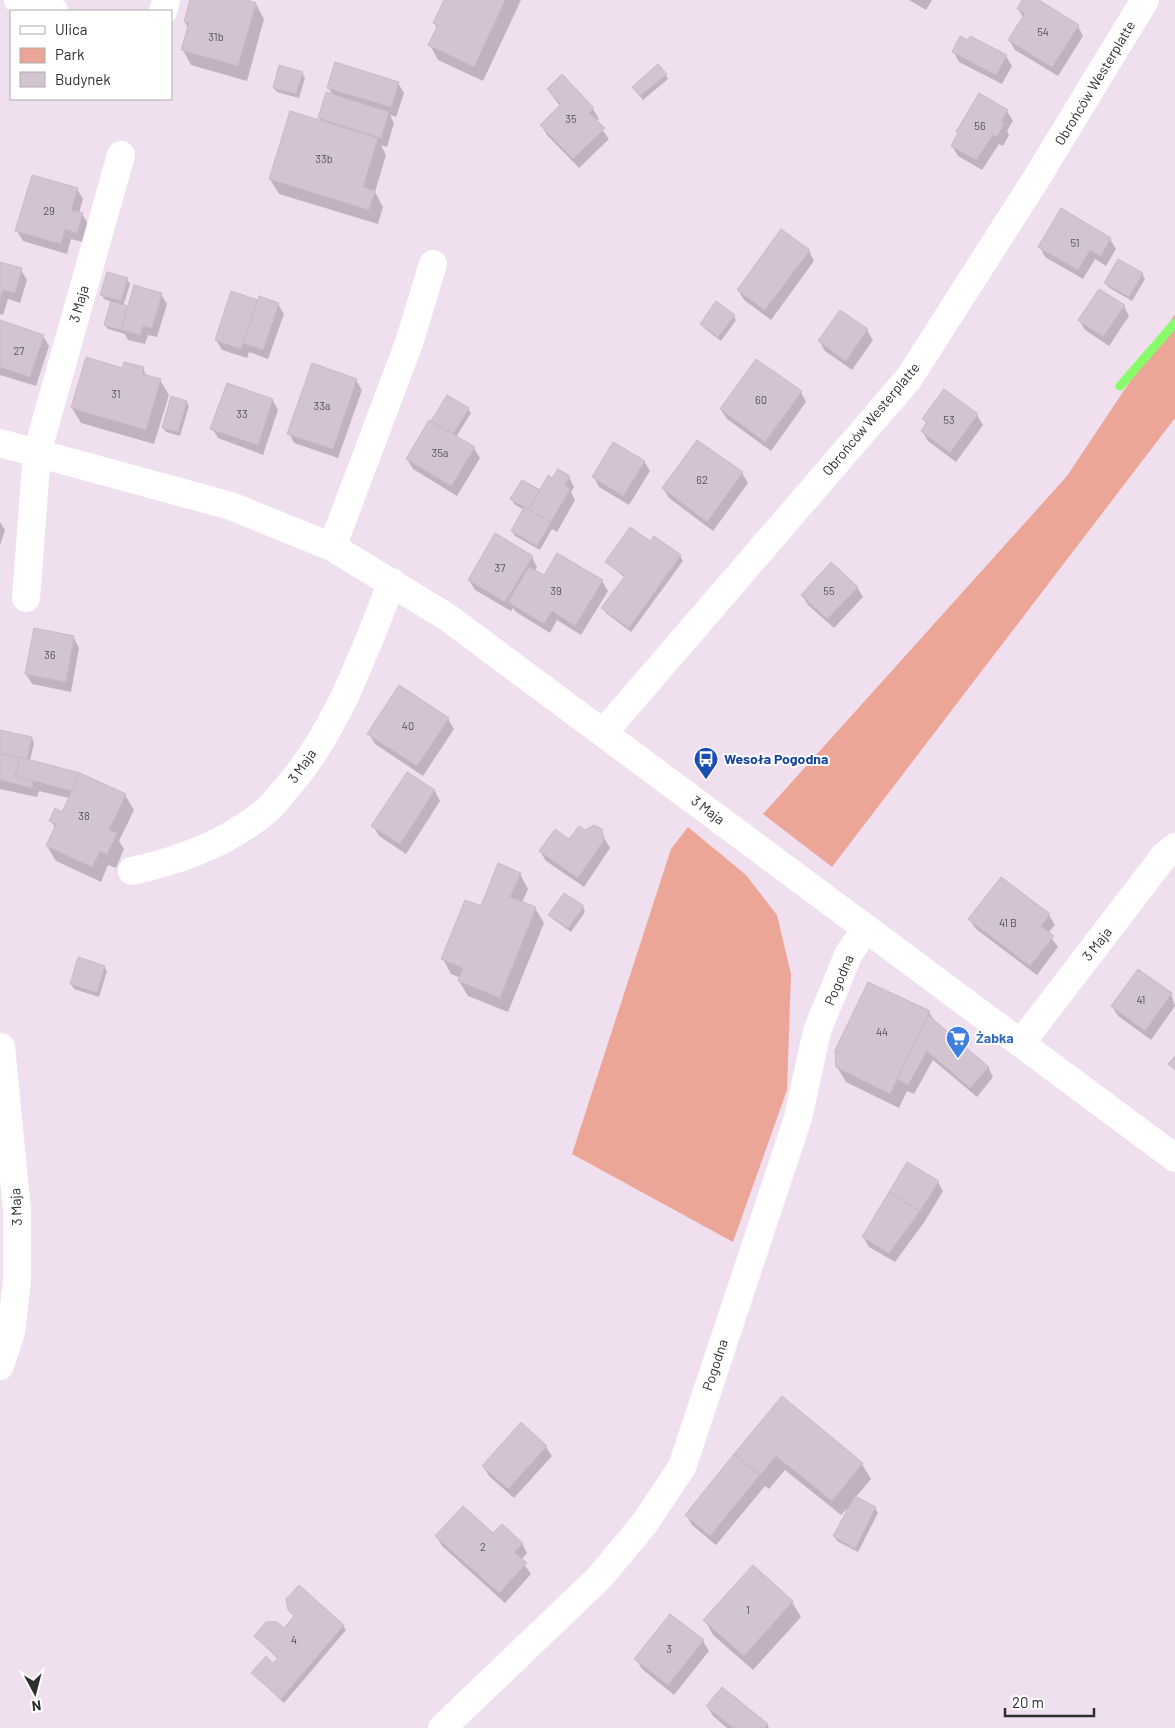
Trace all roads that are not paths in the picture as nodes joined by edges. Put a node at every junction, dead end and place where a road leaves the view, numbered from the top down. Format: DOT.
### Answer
graph roads {
  1 [pos="18,0"];
  2 [pos="1145,0"];
  3 [pos="51,10"];
  4 [pos="121,154"];
  5 [pos="433,264"];
  6 [pos="0,443"];
  7 [pos="36,453"];
  8 [pos="332,547"];
  9 [pos="392,582"];
  10 [pos="26,598"];
  11 [pos="604,732"];
  12 [pos="1175,846"];
  13 [pos="132,871"];
  14 [pos="866,928"];
  15 [pos="1021,1043"];
  16 [pos="1,1047"];
  17 [pos="1175,1158"];
  18 [pos="0,1366"];
  19 [pos="442,1728"];
  1 -- 3 [label="street"];
  2 -- 11 [label="street, Obrońców Westerplatte"];
  4 -- 7 [label="street, 3 Maja"];
  5 -- 8 [label="street"];
  6 -- 7 [label="street, 3 Maja"];
  7 -- 8 [label="street, 3 Maja"];
  7 -- 10 [label="street, 3 Maja"];
  8 -- 9 [label="street, 3 Maja"];
  9 -- 11 [label="street, 3 Maja"];
  9 -- 13 [label="street, 3 Maja"];
  11 -- 14 [label="street, 3 Maja"];
  12 -- 15 [label="street, 3 Maja"];
  14 -- 15 [label="street, 3 Maja"];
  14 -- 19 [label="street, Pogodna"];
  15 -- 17 [label="street, 3 Maja"];
  16 -- 18 [label="street, 3 Maja"];
}
